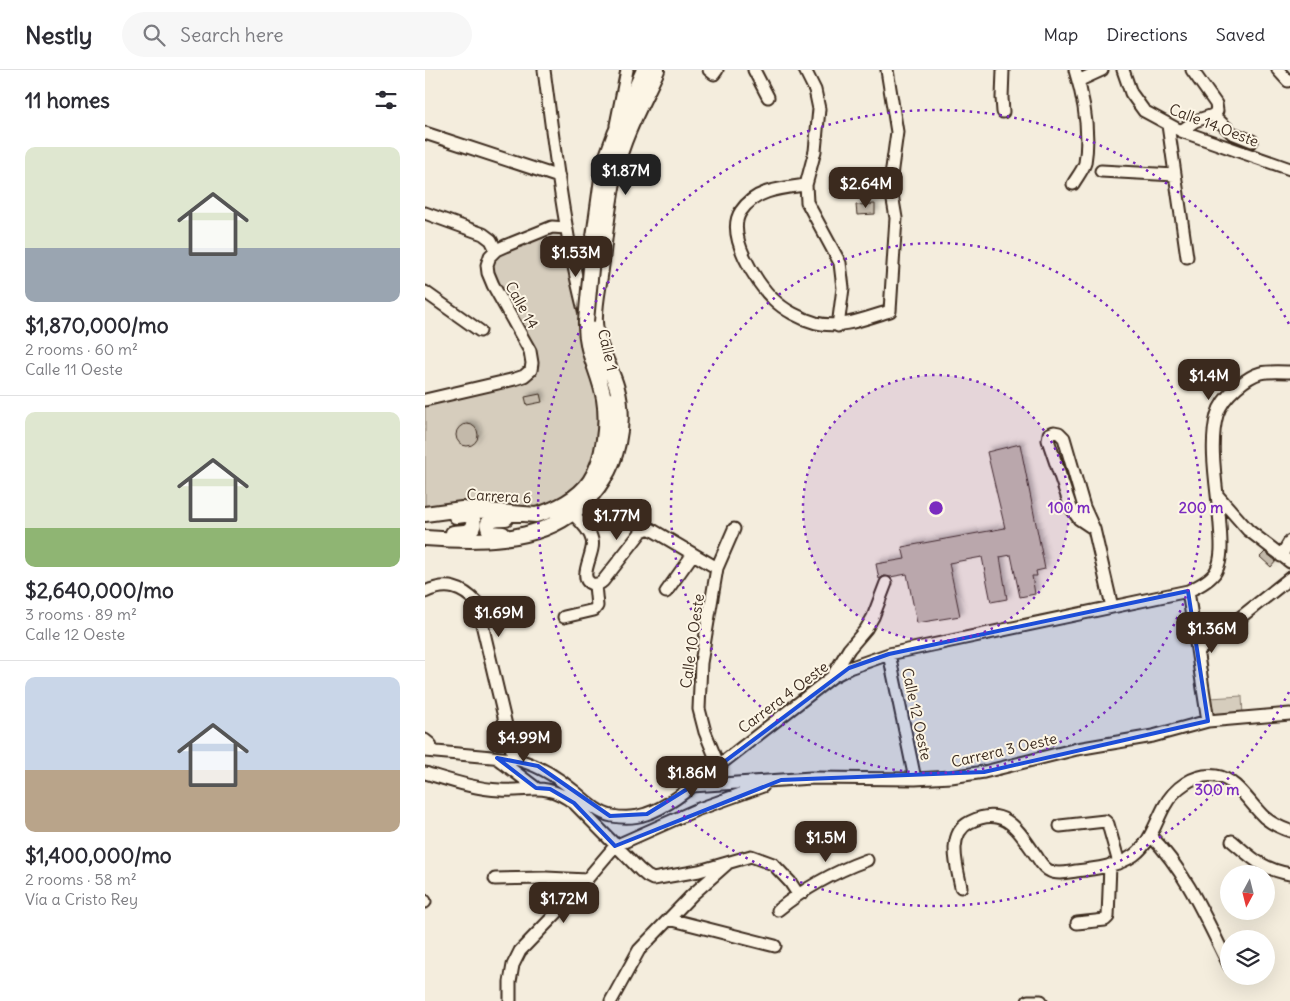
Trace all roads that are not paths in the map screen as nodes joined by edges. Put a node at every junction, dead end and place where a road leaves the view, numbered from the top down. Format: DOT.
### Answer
graph roads {
  1 [pos="544,70"];
  2 [pos="627,70"];
  3 [pos="644,70"];
  4 [pos="657,70"];
  5 [pos="709,70"];
  6 [pos="717,70"];
  7 [pos="754,70"];
  8 [pos="805,70"];
  9 [pos="887,70"];
  10 [pos="1003,70"];
  11 [pos="1102,70"];
  12 [pos="1123,70"];
  13 [pos="1192,70"];
  14 [pos="1278,70"];
  15 [pos="1076,75"];
  16 [pos="1288,81"];
  17 [pos="768,97"];
  18 [pos="1003,112"];
  19 [pos="1213,115"];
  20 [pos="1168,125"];
  21 [pos="1181,130"];
  22 [pos="425,133"];
  23 [pos="615,134"];
  24 [pos="1252,141"];
  25 [pos="1290,169"];
  26 [pos="1101,171"];
  27 [pos="1175,176"];
  28 [pos="559,178"];
  29 [pos="1073,184"];
  30 [pos="806,185"];
  31 [pos="425,213"];
  32 [pos="567,228"];
  33 [pos="496,250"];
  34 [pos="1187,257"];
  35 [pos="574,272"];
  36 [pos="425,292"];
  37 [pos="595,322"];
  38 [pos="838,326"];
  39 [pos="480,331"];
  40 [pos="1290,372"];
  41 [pos="425,400"];
  42 [pos="591,480"];
  43 [pos="1218,496"];
  44 [pos="425,514"];
  45 [pos="541,514"];
  46 [pos="573,514"];
  47 [pos="425,518"];
  48 [pos="734,529"];
  49 [pos="1094,529"];
  50 [pos="534,533"];
  51 [pos="425,534"];
  52 [pos="425,538"];
  53 [pos="1290,541"];
  54 [pos="693,554"];
  55 [pos="1285,559"];
  56 [pos="717,568"];
  57 [pos="1290,578"];
  58 [pos="886,583"];
  59 [pos="595,585"];
  60 [pos="1188,591"];
  61 [pos="425,592"];
  62 [pos="666,592"];
  63 [pos="1112,607"];
  64 [pos="564,616"];
  65 [pos="1198,651"];
  66 [pos="889,654"];
  67 [pos="832,677"];
  68 [pos="1290,714"];
  69 [pos="1208,721"];
  70 [pos="425,740"];
  71 [pos="429,751"];
  72 [pos="497,758"];
  73 [pos="514,759"];
  74 [pos="716,759"];
  75 [pos="425,773"];
  76 [pos="915,779"];
  77 [pos="781,780"];
  78 [pos="692,786"];
  79 [pos="536,788"];
  80 [pos="1060,826"];
  81 [pos="1290,832"];
  82 [pos="1151,836"];
  83 [pos="1231,841"];
  84 [pos="615,846"];
  85 [pos="867,860"];
  86 [pos="729,862"];
  87 [pos="1115,864"];
  88 [pos="1290,874"];
  89 [pos="495,879"];
  90 [pos="587,880"];
  91 [pos="961,887"];
  92 [pos="798,894"];
  93 [pos="778,910"];
  94 [pos="669,918"];
  95 [pos="1077,923"];
  96 [pos="775,946"];
  97 [pos="1220,947"];
  98 [pos="510,1001"];
  99 [pos="611,1001"];
  100 [pos="1028,1001"];
  101 [pos="1041,1001"];
  1 -- 28 [label="street"];
  2 -- 23 [label="street"];
  3 -- 23 [label="main road, Calle 1"];
  4 -- 37 [label="main road"];
  5 -- 6 [label="street"];
  7 -- 17 [label="street"];
  8 -- 30 [label="street"];
  9 -- 38 [label="street"];
  10 -- 18 [label="street"];
  11 -- 15 [label="street"];
  12 -- 20 [label="street, Calle 14 Oeste"];
  13 -- 19 [label="street"];
  14 -- 16 [label="street"];
  15 -- 29 [label="street"];
  19 -- 21 [label="street"];
  19 -- 24 [label="street"];
  20 -- 21 [label="street, Calle 14 Oeste"];
  20 -- 27 [label="street"];
  21 -- 25 [label="street, Calle 14 Oeste"];
  22 -- 28 [label="street"];
  23 -- 42 [label="main road, Calle 1, bridge"];
  26 -- 27 [label="street"];
  27 -- 34 [label="street"];
  28 -- 32 [label="street"];
  30 -- 38 [label="street"];
  30 -- 38 [label="street"];
  31 -- 33 [label="street"];
  32 -- 33 [label="street"];
  32 -- 35 [label="street"];
  33 -- 41 [label="street, Calle 14"];
  35 -- 37 [label="street"];
  35 -- 42 [label="street"];
  36 -- 39 [label="street"];
  37 -- 46 [label="main road"];
  40 -- 43 [label="street"];
  42 -- 45 [label="main road, Carrera 6"];
  43 -- 55 [label="street"];
  43 -- 60 [label="street"];
  44 -- 45 [label="main road, Carrera 6"];
  45 -- 46 [label="main road"];
  45 -- 50 [label="main road"];
  46 -- 50 [label="main road"];
  46 -- 59 [label="street"];
  47 -- 51 [label="main road"];
  48 -- 56 [label="street, Calle 10 Oeste"];
  49 -- 49 [label="street"];
  49 -- 63 [label="street"];
  50 -- 52 [label="main road"];
  53 -- 55 [label="street"];
  54 -- 56 [label="street"];
  54 -- 59 [label="street"];
  54 -- 62 [label="street"];
  56 -- 74 [label="street, Calle 10 Oeste"];
  57 -- 65 [label="street"];
  58 -- 67 [label="street"];
  59 -- 64 [label="street"];
  60 -- 63 [label="street, Carrera 4 Oeste"];
  60 -- 65 [label="street"];
  61 -- 73 [label="street"];
  63 -- 66 [label="street, Carrera 4 Oeste"];
  65 -- 69 [label="street"];
  66 -- 67 [label="street, Carrera 4 Oeste"];
  66 -- 76 [label="street, Calle 12 Oeste"];
  67 -- 78 [label="street, Carrera 4 Oeste"];
  68 -- 69 [label="street, Carrera 3 Oeste"];
  69 -- 76 [label="street, Carrera 3 Oeste"];
  70 -- 71 [label="street"];
  71 -- 72 [label="street, Carrera 4 Oeste"];
  72 -- 73 [label="street, Carrera 4 Oeste"];
  72 -- 79 [label="street"];
  73 -- 78 [label="street, Carrera 4 Oeste"];
  75 -- 79 [label="street"];
  76 -- 77 [label="street, Carrera 3 Oeste"];
  77 -- 78 [label="street, Carrera 3 Oeste"];
  77 -- 84 [label="street"];
  79 -- 84 [label="street"];
  80 -- 87 [label="street"];
  81 -- 82 [label="street"];
  82 -- 87 [label="street"];
  82 -- 97 [label="street"];
  83 -- 88 [label="street"];
  84 -- 86 [label="street"];
  84 -- 90 [label="street"];
  85 -- 92 [label="street"];
  86 -- 92 [label="street"];
  86 -- 94 [label="street"];
  87 -- 91 [label="street"];
  87 -- 95 [label="street"];
  89 -- 90 [label="street"];
  90 -- 98 [label="street"];
  92 -- 93 [label="street"];
  94 -- 96 [label="street"];
  94 -- 99 [label="street"];
  100 -- 101 [label="street"];
}
